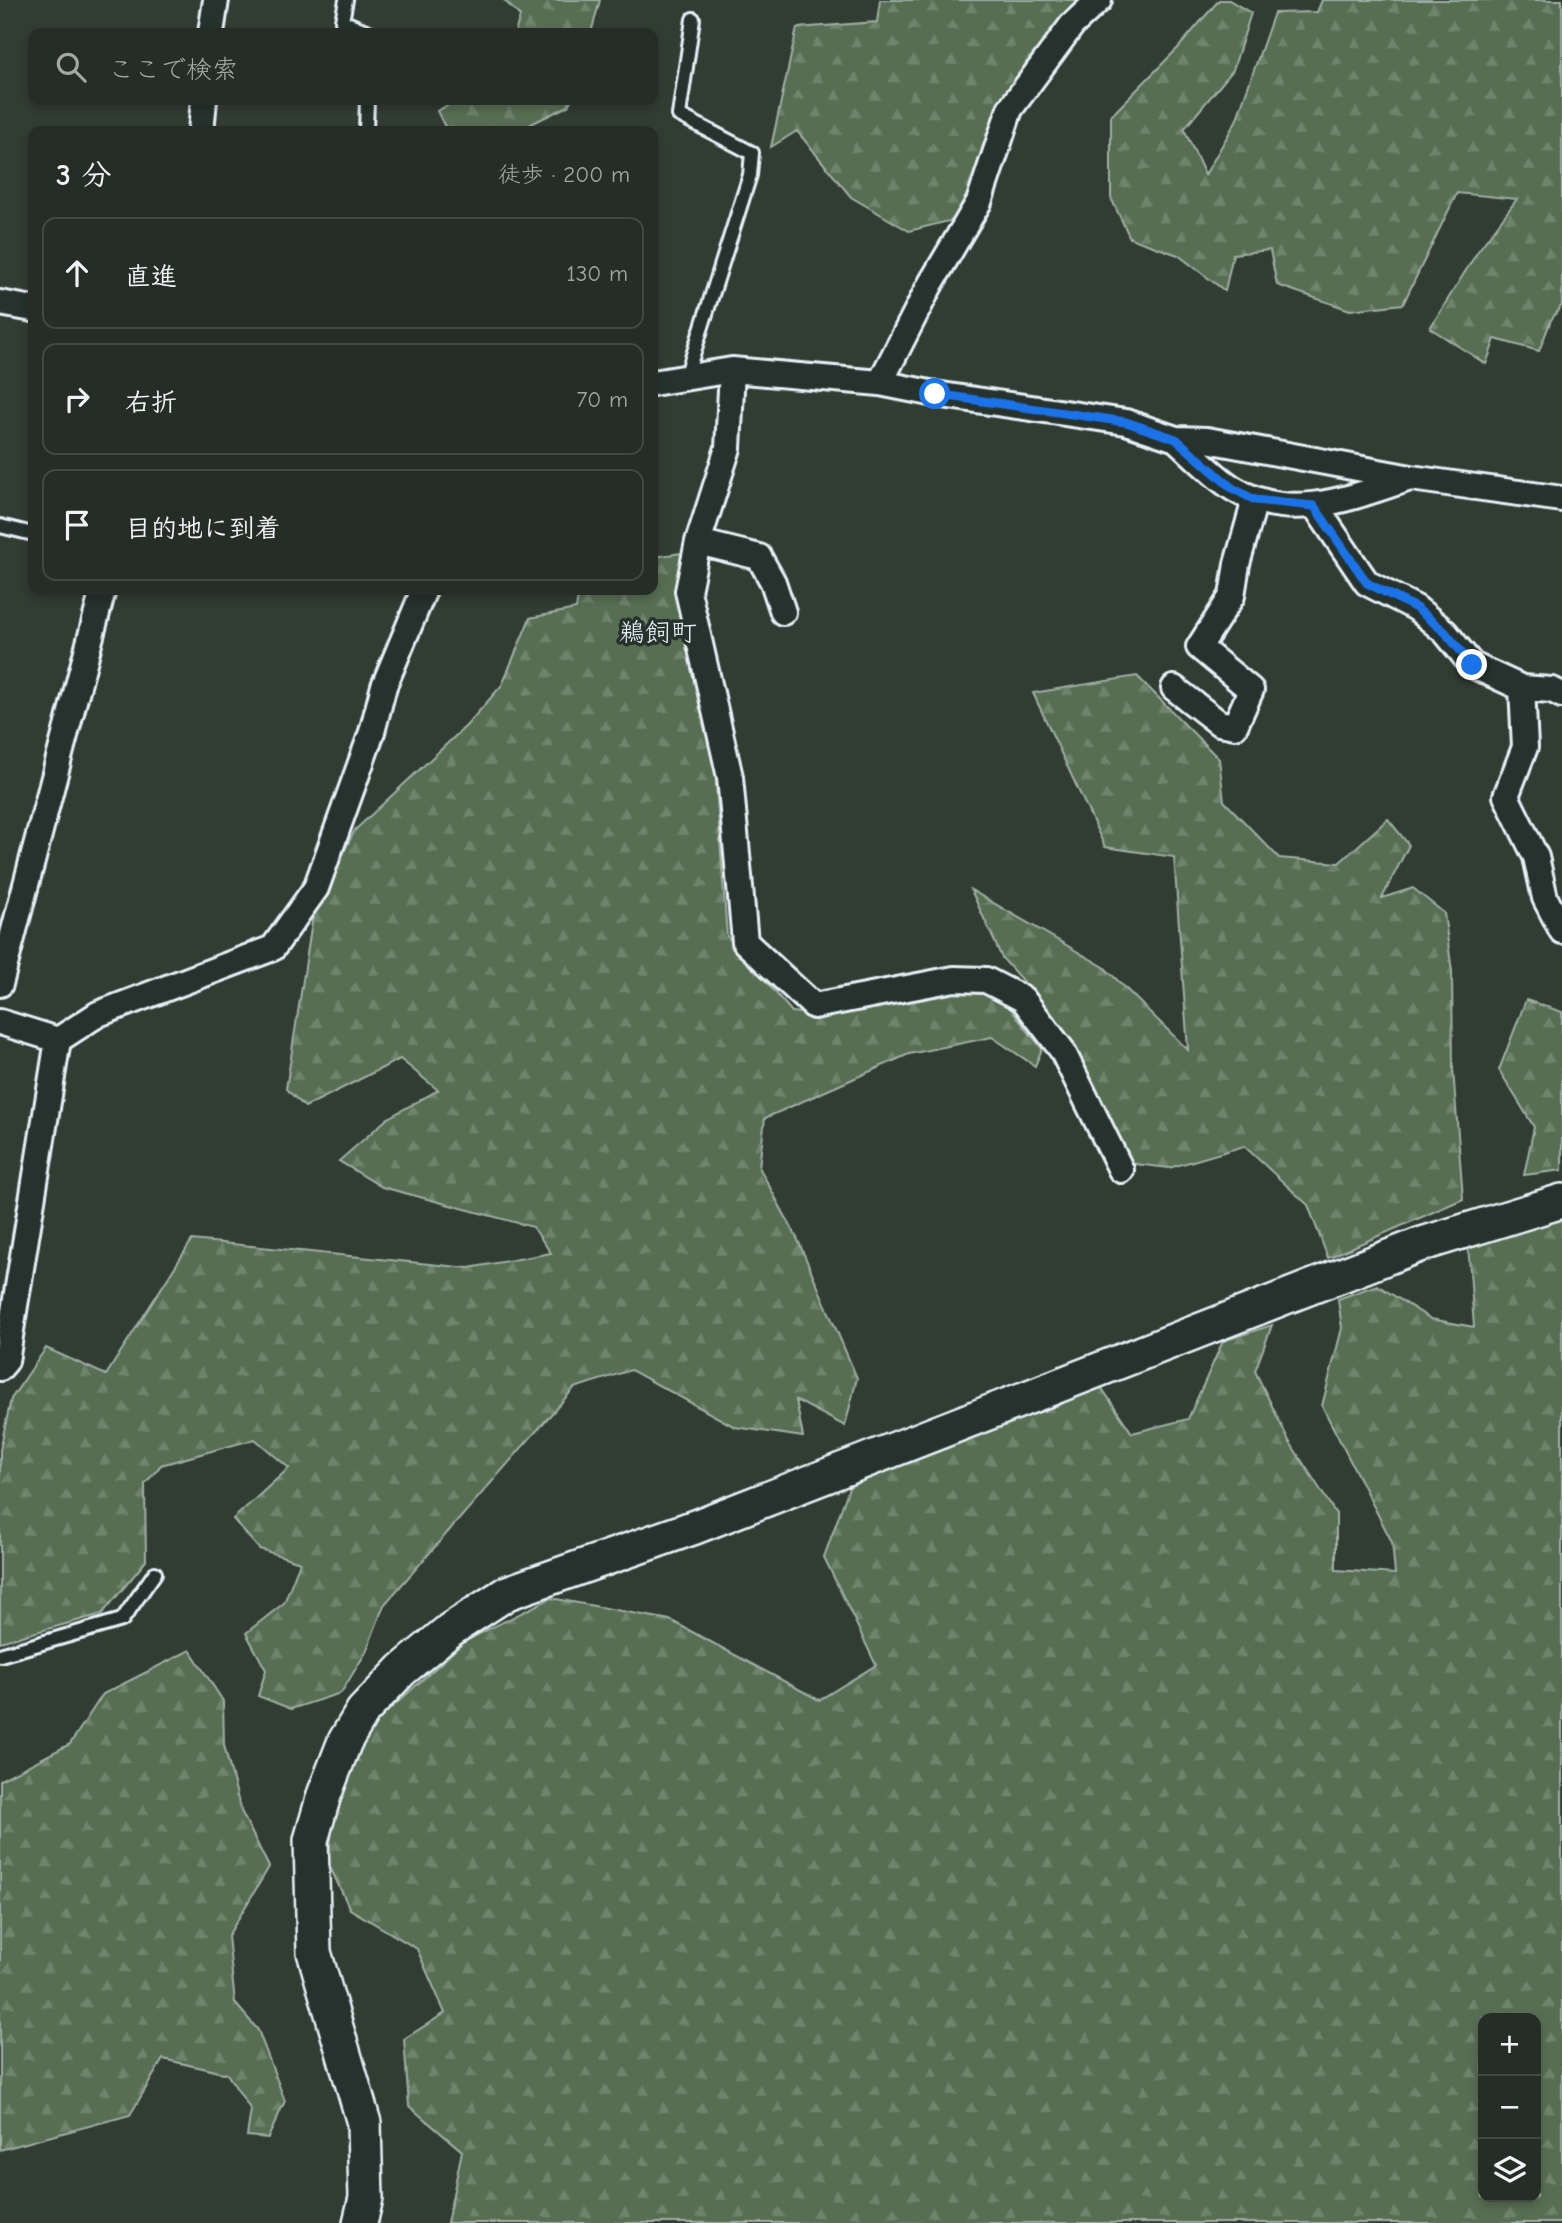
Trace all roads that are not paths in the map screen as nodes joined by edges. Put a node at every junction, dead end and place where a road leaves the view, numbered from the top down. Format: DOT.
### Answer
graph roads {
  1 [pos="216,0"];
  2 [pos="346,0"];
  3 [pos="1099,0"];
  4 [pos="694,19"];
  5 [pos="212,28"];
  6 [pos="359,28"];
  7 [pos="204,105"];
  8 [pos="368,105"];
  9 [pos="201,126"];
  10 [pos="366,126"];
  11 [pos="0,303"];
  12 [pos="28,308"];
  13 [pos="732,370"];
  14 [pos="686,377"];
  15 [pos="658,382"];
  16 [pos="880,383"];
  17 [pos="1176,439"];
  18 [pos="1410,478"];
  19 [pos="1562,499"];
  20 [pos="1255,500"];
  21 [pos="1314,506"];
  22 [pos="0,526"];
  23 [pos="28,533"];
  24 [pos="698,542"];
  25 [pos="102,595"];
  26 [pos="422,595"];
  27 [pos="783,612"];
  28 [pos="1174,688"];
  29 [pos="1522,688"];
  30 [pos="1562,695"];
  31 [pos="1562,931"];
  32 [pos="0,983"];
  33 [pos="0,1022"];
  34 [pos="58,1040"];
  35 [pos="1121,1170"];
  36 [pos="1562,1201"];
  37 [pos="0,1368"];
  38 [pos="155,1573"];
  39 [pos="0,1655"];
  40 [pos="359,2223"];
  1 -- 5 [label="street"];
  2 -- 6 [label="lane"];
  3 -- 16 [label="street"];
  4 -- 14 [label="lane"];
  7 -- 9 [label="street"];
  8 -- 10 [label="lane"];
  11 -- 12 [label="street"];
  13 -- 14 [label="street"];
  13 -- 16 [label="street"];
  13 -- 24 [label="street"];
  14 -- 15 [label="street"];
  16 -- 17 [label="street"];
  17 -- 18 [label="street"];
  17 -- 20 [label="street"];
  18 -- 19 [label="street"];
  18 -- 21 [label="street"];
  20 -- 21 [label="street"];
  20 -- 28 [label="street"];
  21 -- 29 [label="street"];
  22 -- 23 [label="lane"];
  24 -- 27 [label="street"];
  24 -- 35 [label="street"];
  25 -- 32 [label="street"];
  26 -- 34 [label="street"];
  29 -- 30 [label="street"];
  29 -- 31 [label="street"];
  33 -- 34 [label="street"];
  34 -- 37 [label="street"];
  36 -- 40 [label="street"];
  38 -- 39 [label="lane"];
}
